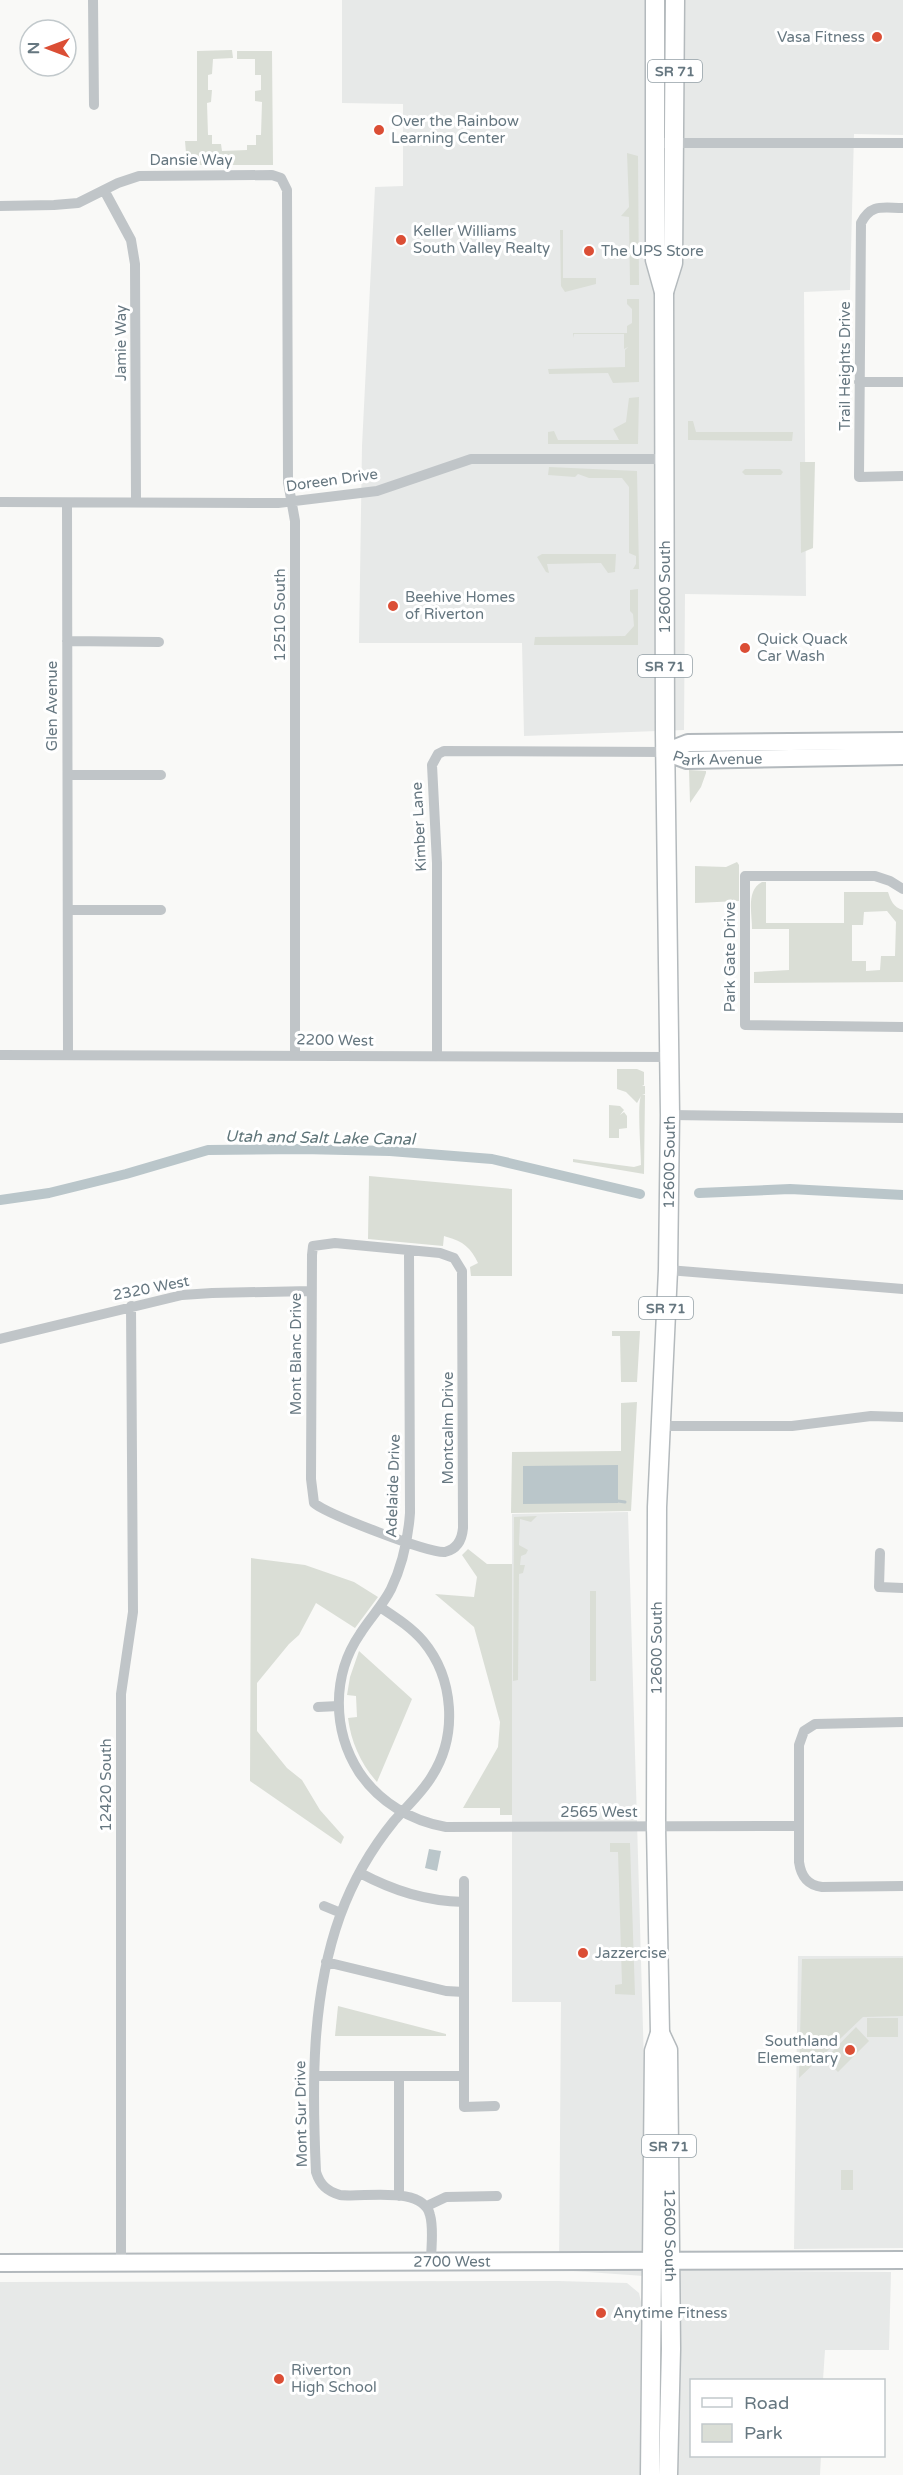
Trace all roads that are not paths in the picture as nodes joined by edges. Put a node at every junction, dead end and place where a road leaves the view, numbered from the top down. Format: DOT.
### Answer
graph roads {
  1 [pos="93,0"];
  2 [pos="655,0"];
  3 [pos="675,0"];
  4 [pos="94,105"];
  5 [pos="674,142"];
  6 [pos="656,143"];
  7 [pos="903,143"];
  8 [pos="280,178"];
  9 [pos="104,190"];
  10 [pos="0,206"];
  11 [pos="903,208"];
  12 [pos="664,292"];
  13 [pos="859,382"];
  14 [pos="903,382"];
  15 [pos="664,459"];
  16 [pos="903,476"];
  17 [pos="292,501"];
  18 [pos="0,502"];
  19 [pos="67,502"];
  20 [pos="136,503"];
  21 [pos="67,641"];
  22 [pos="159,642"];
  23 [pos="903,741"];
  24 [pos="665,752"];
  25 [pos="903,756"];
  26 [pos="68,775"];
  27 [pos="161,775"];
  28 [pos="903,889"];
  29 [pos="161,909"];
  30 [pos="68,910"];
  31 [pos="903,1026"];
  32 [pos="0,1055"];
  33 [pos="68,1055"];
  34 [pos="295,1055"];
  35 [pos="437,1056"];
  36 [pos="670,1057"];
  37 [pos="670,1115"];
  38 [pos="903,1118"];
  39 [pos="409,1250"];
  40 [pos="454,1258"];
  41 [pos="668,1270"];
  42 [pos="903,1289"];
  43 [pos="311,1291"];
  44 [pos="131,1306"];
  45 [pos="0,1339"];
  46 [pos="903,1417"];
  47 [pos="661,1426"];
  48 [pos="407,1542"];
  49 [pos="880,1553"];
  50 [pos="903,1588"];
  51 [pos="380,1607"];
  52 [pos="339,1706"];
  53 [pos="318,1707"];
  54 [pos="903,1722"];
  55 [pos="403,1812"];
  56 [pos="799,1826"];
  57 [pos="656,1827"];
  58 [pos="360,1873"];
  59 [pos="464,1881"];
  60 [pos="903,1886"];
  61 [pos="464,1902"];
  62 [pos="324,1906"];
  63 [pos="341,1913"];
  64 [pos="326,1962"];
  65 [pos="464,1992"];
  66 [pos="315,2076"];
  67 [pos="399,2076"];
  68 [pos="464,2076"];
  69 [pos="495,2106"];
  70 [pos="399,2196"];
  71 [pos="497,2196"];
  72 [pos="427,2206"];
  73 [pos="903,2260"];
  74 [pos="662,2261"];
  75 [pos="431,2262"];
  76 [pos="0,2263"];
  77 [pos="121,2264"];
  78 [pos="650,2475"];
  79 [pos="668,2475"];
  1 -- 4 [label="street"];
  2 -- 6 [label="main road, 12600 South / SR 71"];
  3 -- 5 [label="main road, 12600 South / SR 71"];
  5 -- 6 [label="street"];
  5 -- 7 [label="street"];
  5 -- 12 [label="main road, 12600 South / SR 71"];
  6 -- 12 [label="main road, 12600 South / SR 71"];
  8 -- 9 [label="street, Dansie Way"];
  8 -- 17 [label="street, 12510 South"];
  9 -- 10 [label="street, Dansie Way"];
  9 -- 20 [label="street, Jamie Way"];
  11 -- 13 [label="street, Trail Heights Drive"];
  12 -- 15 [label="main road, 12600 South / SR 71"];
  13 -- 14 [label="street"];
  13 -- 16 [label="street, Trail Heights Drive"];
  15 -- 17 [label="street, Doreen Drive"];
  15 -- 24 [label="main road, 12600 South / SR 71"];
  17 -- 20 [label="street, Doreen Drive"];
  17 -- 34 [label="street, 12510 South"];
  18 -- 19 [label="street, Doreen Drive"];
  19 -- 20 [label="street, Doreen Drive"];
  19 -- 21 [label="street, Glen Avenue"];
  21 -- 22 [label="street"];
  21 -- 26 [label="street, Glen Avenue"];
  23 -- 24 [label="main road, Park Avenue"];
  24 -- 25 [label="main road, Park Avenue"];
  24 -- 35 [label="street, Kimber Lane"];
  24 -- 36 [label="main road, 12600 South / SR 71"];
  26 -- 27 [label="street"];
  26 -- 30 [label="street, Glen Avenue"];
  28 -- 31 [label="street, Park Gate Drive"];
  29 -- 30 [label="street"];
  30 -- 33 [label="street, Glen Avenue"];
  32 -- 33 [label="street, 2200 West"];
  33 -- 34 [label="street, 2200 West"];
  34 -- 35 [label="street, 2200 West"];
  35 -- 36 [label="street, 2200 West"];
  36 -- 37 [label="main road, 12600 South / SR 71"];
  37 -- 38 [label="street"];
  37 -- 41 [label="main road, 12600 South / SR 71"];
  39 -- 40 [label="street, Mont Blanc Drive"];
  39 -- 43 [label="street, Mont Blanc Drive"];
  39 -- 48 [label="street, Adelaide Drive"];
  40 -- 48 [label="street, Montcalm Drive"];
  41 -- 42 [label="street"];
  41 -- 47 [label="main road, 12600 South / SR 71"];
  43 -- 44 [label="street, 2320 West"];
  43 -- 48 [label="street, Mont Blanc Drive"];
  44 -- 45 [label="street, 2320 West"];
  44 -- 77 [label="street, 12420 South"];
  46 -- 47 [label="street"];
  47 -- 57 [label="main road, 12600 South / SR 71"];
  48 -- 51 [label="street, Adelaide Drive"];
  49 -- 50 [label="street"];
  51 -- 52 [label="street, Adelaide Drive"];
  51 -- 55 [label="street, Mont Sur Drive"];
  52 -- 53 [label="street"];
  52 -- 55 [label="street, Adelaide Drive"];
  54 -- 56 [label="street"];
  55 -- 57 [label="street, 2565 West"];
  55 -- 58 [label="street, Mont Sur Drive"];
  56 -- 57 [label="street, 2565 West"];
  56 -- 60 [label="street"];
  57 -- 74 [label="main road, 12600 South / SR 71"];
  58 -- 61 [label="street"];
  58 -- 63 [label="street, Mont Sur Drive"];
  59 -- 61 [label="street"];
  61 -- 65 [label="street"];
  62 -- 63 [label="street"];
  63 -- 64 [label="street, Mont Sur Drive"];
  64 -- 65 [label="street"];
  64 -- 66 [label="street, Mont Sur Drive"];
  65 -- 68 [label="street"];
  66 -- 67 [label="street"];
  66 -- 70 [label="street, Mont Sur Drive"];
  67 -- 68 [label="street"];
  67 -- 70 [label="street"];
  68 -- 69 [label="street"];
  70 -- 72 [label="street, Mont Sur Drive"];
  71 -- 72 [label="street"];
  72 -- 75 [label="street"];
  73 -- 74 [label="main road, 2700 West"];
  74 -- 75 [label="main road, 2700 West"];
  74 -- 78 [label="main road, 12600 South / SR 71"];
  74 -- 79 [label="main road, 12600 South / SR 71"];
  75 -- 77 [label="main road, 2700 West"];
  76 -- 77 [label="main road, 2700 West"];
}
